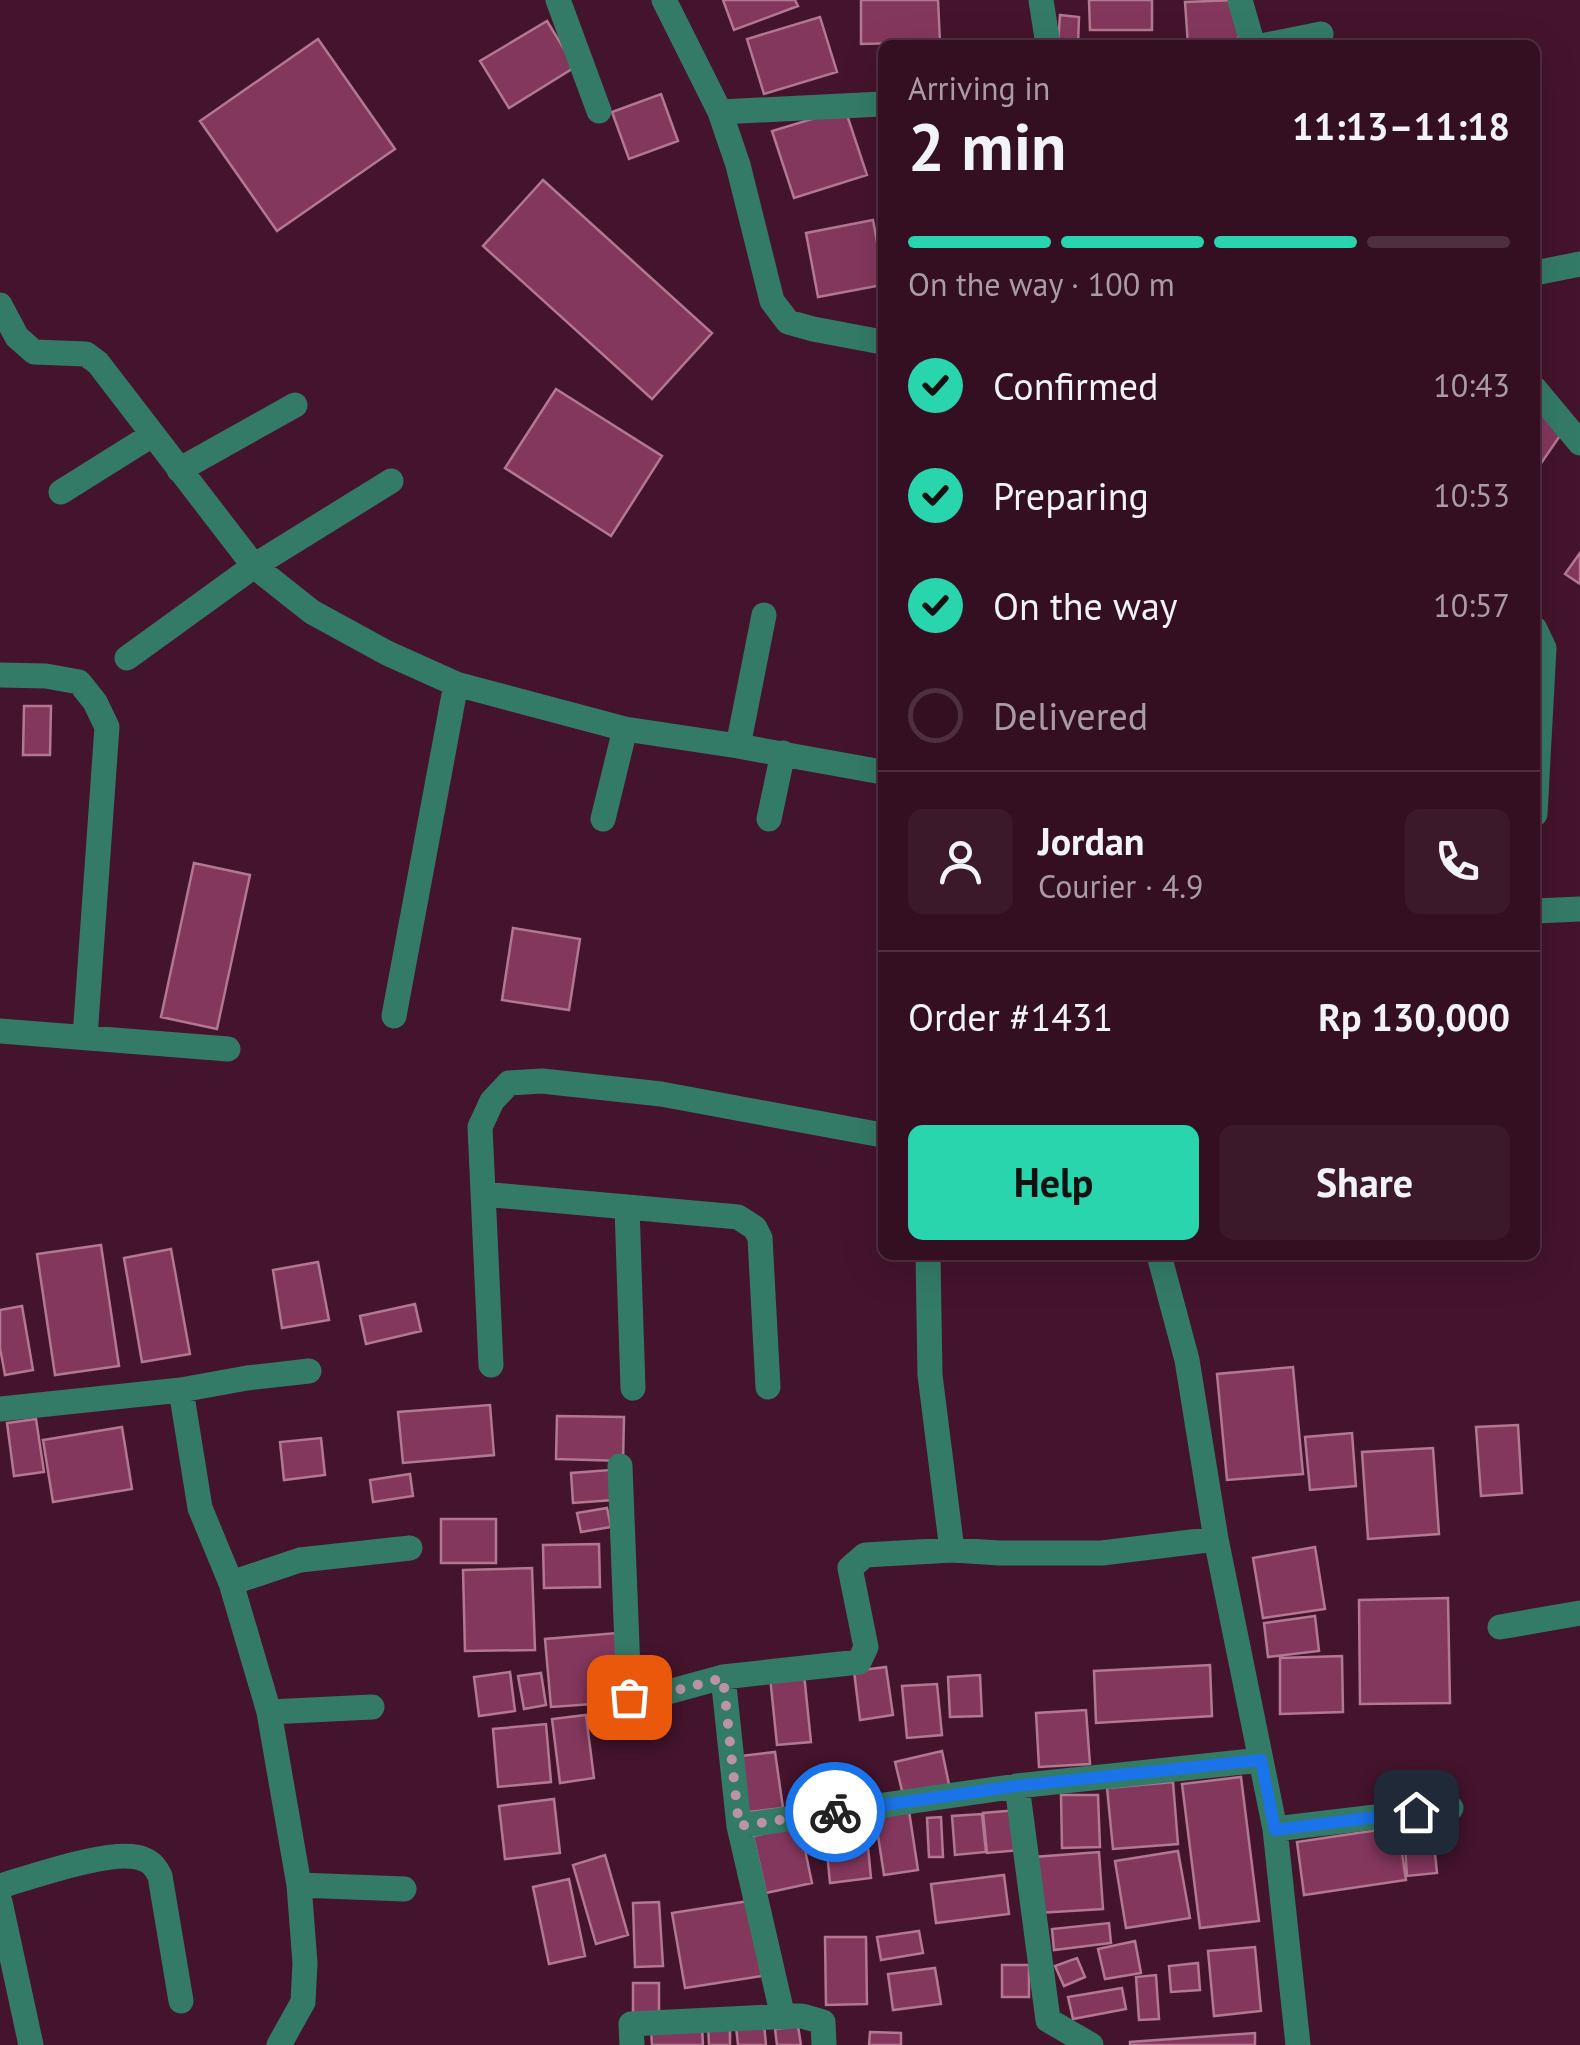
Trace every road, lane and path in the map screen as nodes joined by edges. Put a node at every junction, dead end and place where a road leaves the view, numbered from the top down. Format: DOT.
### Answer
graph roads {
  1 [pos="558,0"];
  2 [pos="664,0"];
  3 [pos="1041,0"];
  4 [pos="1240,0"];
  5 [pos="1321,34"];
  6 [pos="1047,40"];
  7 [pos="1251,40"];
  8 [pos="1291,40"];
  9 [pos="878,104"];
  10 [pos="599,111"];
  11 [pos="720,112"];
  12 [pos="1580,264"];
  13 [pos="1540,272"];
  14 [pos="0,305"];
  15 [pos="878,341"];
  16 [pos="1540,395"];
  17 [pos="294,405"];
  18 [pos="152,435"];
  19 [pos="1580,443"];
  20 [pos="179,470"];
  21 [pos="391,481"];
  22 [pos="61,492"];
  23 [pos="254,566"];
  24 [pos="764,615"];
  25 [pos="1540,640"];
  26 [pos="128,658"];
  27 [pos="0,676"];
  28 [pos="456,684"];
  29 [pos="1540,722"];
  30 [pos="624,730"];
  31 [pos="738,746"];
  32 [pos="784,753"];
  33 [pos="878,771"];
  34 [pos="769,819"];
  35 [pos="604,820"];
  36 [pos="1580,909"];
  37 [pos="1540,910"];
  38 [pos="394,1016"];
  39 [pos="0,1031"];
  40 [pos="84,1037"];
  41 [pos="228,1049"];
  42 [pos="878,1134"];
  43 [pos="484,1194"];
  44 [pos="627,1207"];
  45 [pos="928,1260"];
  46 [pos="1160,1260"];
  47 [pos="491,1365"];
  48 [pos="309,1372"];
  49 [pos="768,1387"];
  50 [pos="634,1388"];
  51 [pos="181,1390"];
  52 [pos="0,1409"];
  53 [pos="620,1466"];
  54 [pos="1216,1539"];
  55 [pos="410,1548"];
  56 [pos="952,1550"];
  57 [pos="231,1584"];
  58 [pos="1580,1613"];
  59 [pos="1500,1627"];
  60 [pos="723,1678"];
  61 [pos="372,1707"];
  62 [pos="269,1712"];
  63 [pos="1261,1760"];
  64 [pos="1016,1786"];
  65 [pos="1451,1808"];
  66 [pos="739,1826"];
  67 [pos="1275,1830"];
  68 [pos="299,1885"];
  69 [pos="0,1886"];
  70 [pos="404,1889"];
  71 [pos="0,1902"];
  72 [pos="181,2001"];
  73 [pos="783,2017"];
  74 [pos="31,2045"];
  75 [pos="279,2045"];
  76 [pos="632,2045"];
  77 [pos="824,2045"];
  78 [pos="1091,2045"];
  79 [pos="1298,2045"];
  1 -- 10 [label="street"];
  2 -- 11 [label="street"];
  3 -- 6 [label="street"];
  4 -- 7 [label="street"];
  5 -- 8 [label="street"];
  9 -- 11 [label="street"];
  11 -- 15 [label="street"];
  12 -- 13 [label="street"];
  14 -- 18 [label="street"];
  16 -- 19 [label="street"];
  17 -- 20 [label="street"];
  18 -- 20 [label="street"];
  18 -- 22 [label="street"];
  20 -- 23 [label="street"];
  21 -- 23 [label="street"];
  23 -- 26 [label="street"];
  23 -- 28 [label="street"];
  24 -- 31 [label="street"];
  25 -- 29 [label="street"];
  27 -- 40 [label="street"];
  28 -- 30 [label="street"];
  28 -- 38 [label="street"];
  30 -- 31 [label="street"];
  30 -- 35 [label="street"];
  31 -- 32 [label="street"];
  32 -- 33 [label="street"];
  32 -- 34 [label="street"];
  36 -- 37 [label="street"];
  39 -- 40 [label="street"];
  40 -- 41 [label="street"];
  42 -- 43 [label="street"];
  43 -- 44 [label="street"];
  43 -- 47 [label="street"];
  44 -- 49 [label="street"];
  44 -- 50 [label="street"];
  45 -- 56 [label="street"];
  46 -- 54 [label="street"];
  48 -- 51 [label="street"];
  51 -- 52 [label="street"];
  51 -- 57 [label="street"];
  53 -- 60 [label="street"];
  54 -- 56 [label="street"];
  54 -- 63 [label="street"];
  55 -- 57 [label="street"];
  56 -- 60 [label="street"];
  57 -- 62 [label="street"];
  58 -- 59 [label="street"];
  60 -- 66 [label="street"];
  61 -- 62 [label="street"];
  62 -- 68 [label="street"];
  63 -- 64 [label="street"];
  63 -- 67 [label="street"];
  64 -- 66 [label="street"];
  64 -- 78 [label="street"];
  65 -- 67 [label="street"];
  66 -- 73 [label="street"];
  67 -- 79 [label="street"];
  68 -- 70 [label="street"];
  68 -- 75 [label="street"];
  69 -- 72 [label="street"];
  71 -- 74 [label="street"];
  73 -- 76 [label="street"];
  73 -- 77 [label="street"];
}
